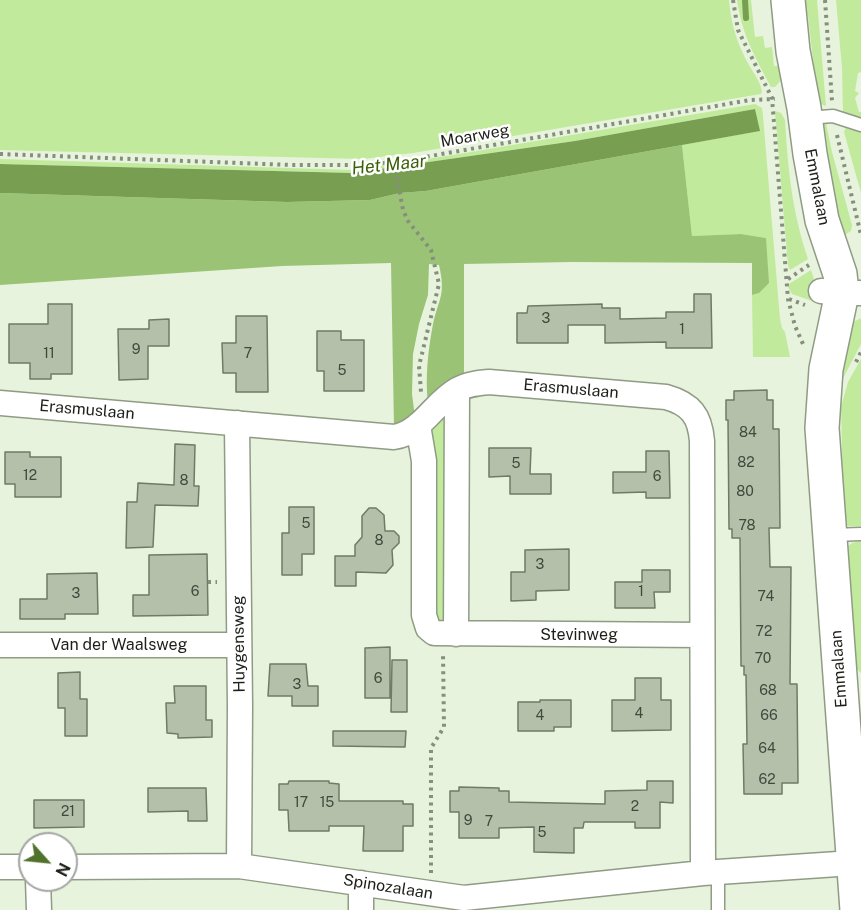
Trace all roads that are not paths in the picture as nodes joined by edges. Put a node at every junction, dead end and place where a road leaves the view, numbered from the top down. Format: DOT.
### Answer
graph roads {
  1 [pos="788,0"];
  2 [pos="801,113"];
  3 [pos="861,125"];
  4 [pos="841,292"];
  5 [pos="457,390"];
  6 [pos="0,403"];
  7 [pos="237,423"];
  8 [pos="418,425"];
  9 [pos="845,534"];
  10 [pos="449,634"];
  11 [pos="702,635"];
  12 [pos="0,645"];
  13 [pos="239,645"];
  14 [pos="851,694"];
  15 [pos="853,862"];
  16 [pos="239,866"];
  17 [pos="0,867"];
  18 [pos="18,867"];
  19 [pos="78,867"];
  20 [pos="710,874"];
  21 [pos="361,883"];
  22 [pos="38,892"];
  23 [pos="464,904"];
  24 [pos="39,910"];
  25 [pos="361,910"];
  26 [pos="718,910"];
  27 [pos="857,910"];
  1 -- 2 [label="main road, Emmalaan"];
  2 -- 3 [label="lane"];
  2 -- 4 [label="main road, Emmalaan"];
  4 -- 9 [label="main road, Emmalaan"];
  5 -- 8 [label="street, Erasmuslaan"];
  5 -- 10 [label="street"];
  5 -- 11 [label="street, Erasmuslaan"];
  6 -- 7 [label="street, Erasmuslaan"];
  7 -- 8 [label="street, Erasmuslaan"];
  7 -- 13 [label="street, Huygensweg"];
  8 -- 10 [label="street"];
  9 -- 14 [label="main road, Emmalaan"];
  10 -- 11 [label="street, Stevinweg"];
  11 -- 20 [label="street, Erasmuslaan"];
  12 -- 13 [label="street, Van der Waalsweg"];
  13 -- 16 [label="street, Huygensweg"];
  14 -- 15 [label="main road, Emmalaan"];
  15 -- 20 [label="street, Spinozalaan"];
  15 -- 27 [label="main road, Emmalaan"];
  16 -- 19 [label="street, Spinozalaan"];
  16 -- 21 [label="street, Spinozalaan"];
  17 -- 18 [label="street"];
  20 -- 23 [label="street, Spinozalaan"];
  20 -- 26 [label="lane"];
  21 -- 23 [label="street, Spinozalaan"];
  21 -- 25 [label="street"];
  22 -- 24 [label="street"];
}
